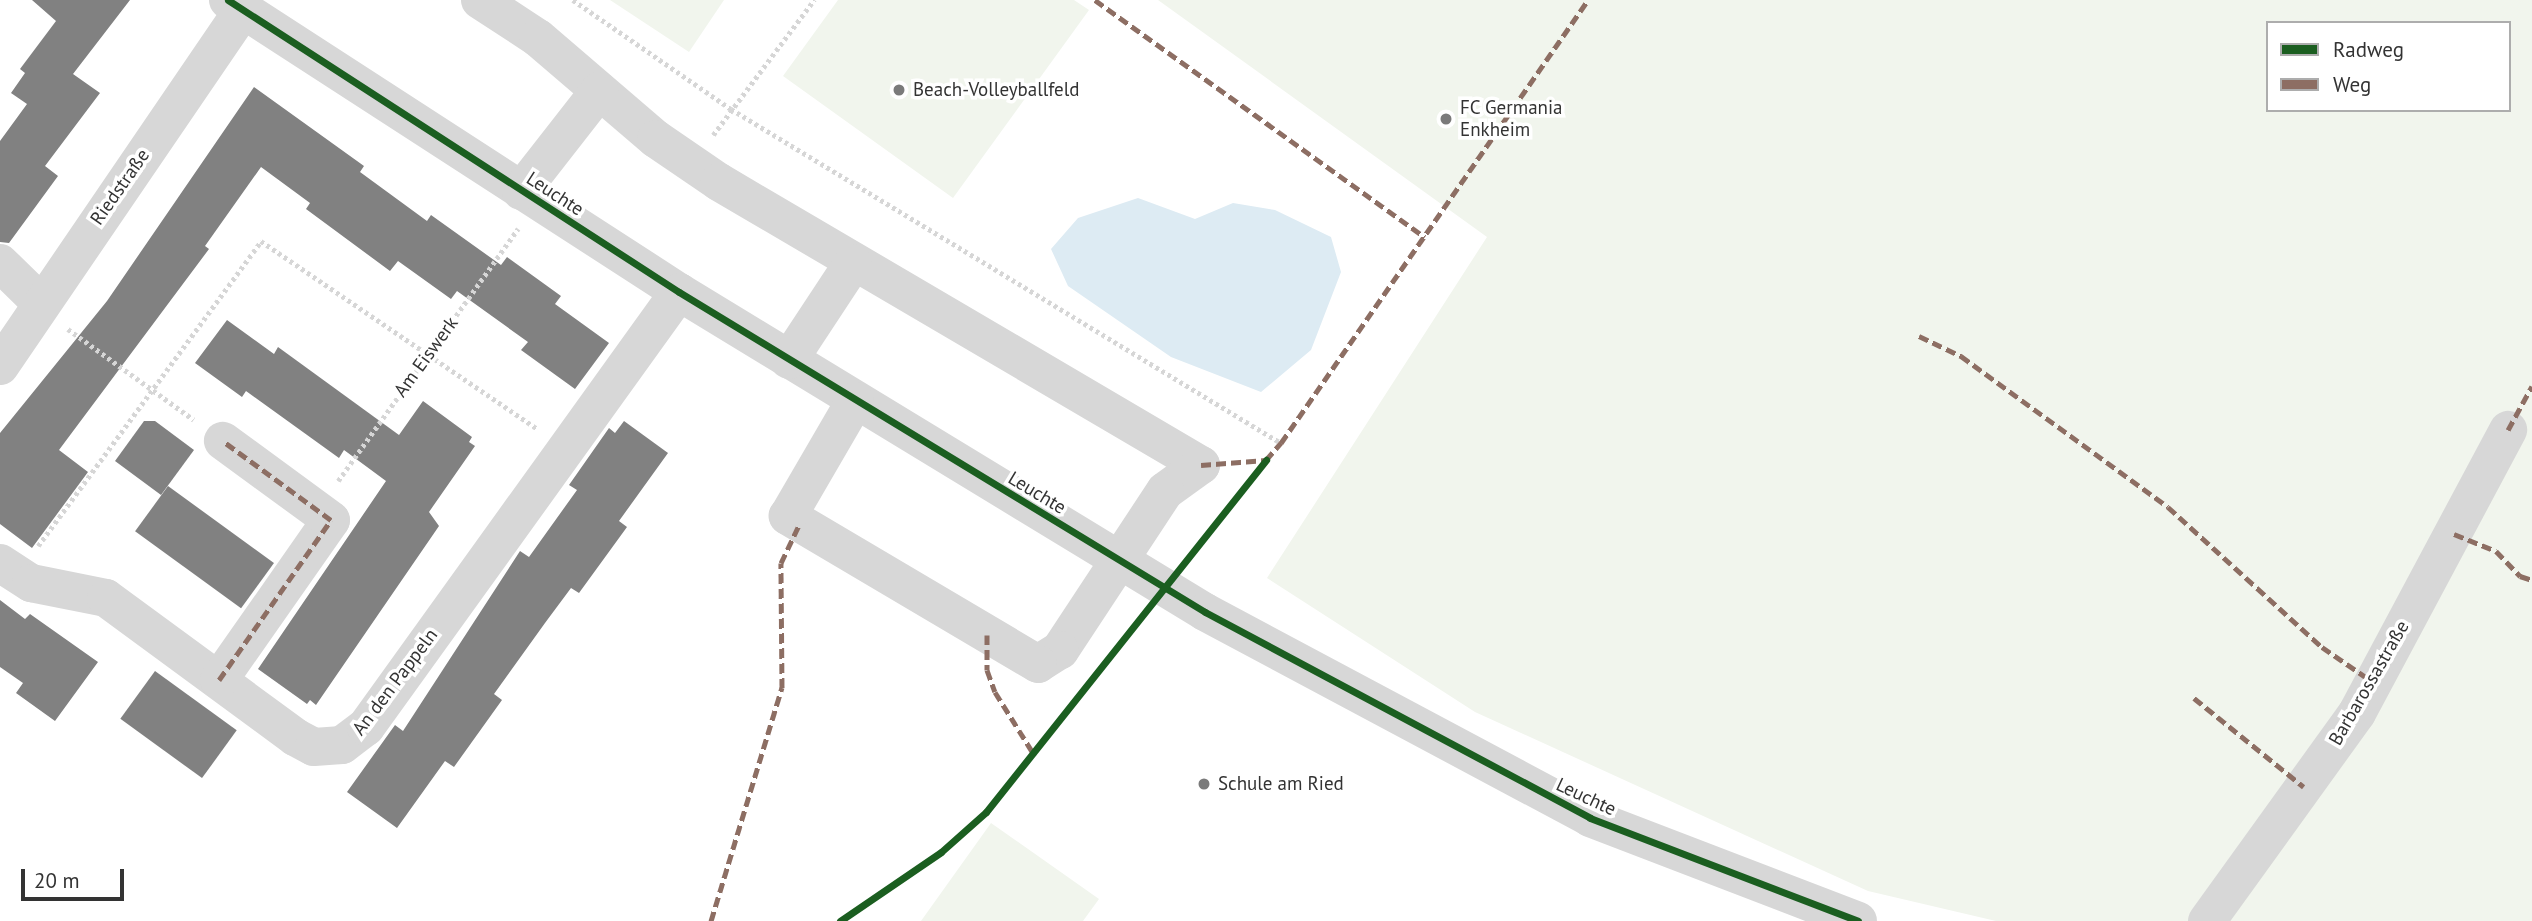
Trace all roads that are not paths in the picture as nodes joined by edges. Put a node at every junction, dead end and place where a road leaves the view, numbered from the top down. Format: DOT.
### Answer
graph roads {
  1 [pos="480,0"];
  2 [pos="249,7"];
  3 [pos="599,91"];
  4 [pos="530,196"];
  5 [pos="853,263"];
  6 [pos="0,264"];
  7 [pos="679,292"];
  8 [pos="40,302"];
  9 [pos="789,360"];
  10 [pos="0,366"];
  11 [pos="855,401"];
  12 [pos="2508,430"];
  13 [pos="223,441"];
  14 [pos="1118,561"];
  15 [pos="8,569"];
  16 [pos="219,680"];
  17 [pos="1858,921"];
  18 [pos="2207,921"];
  1 -- 3 [label="street"];
  2 -- 4 [label="street, Leuchte"];
  2 -- 8 [label="street, Riedstraße"];
  3 -- 4 [label="street"];
  3 -- 5 [label="street"];
  4 -- 7 [label="street, Leuchte"];
  5 -- 9 [label="street"];
  5 -- 14 [label="street"];
  6 -- 8 [label="street"];
  7 -- 9 [label="street, Leuchte"];
  7 -- 16 [label="street, An den Pappeln"];
  8 -- 10 [label="street, Riedstraße"];
  9 -- 11 [label="street, Leuchte"];
  11 -- 14 [label="street, Leuchte"];
  11 -- 14 [label="street"];
  12 -- 18 [label="street, Barbarossastraße"];
  13 -- 16 [label="street"];
  14 -- 17 [label="street, Leuchte"];
  15 -- 16 [label="street, An den Pappeln"];
}
